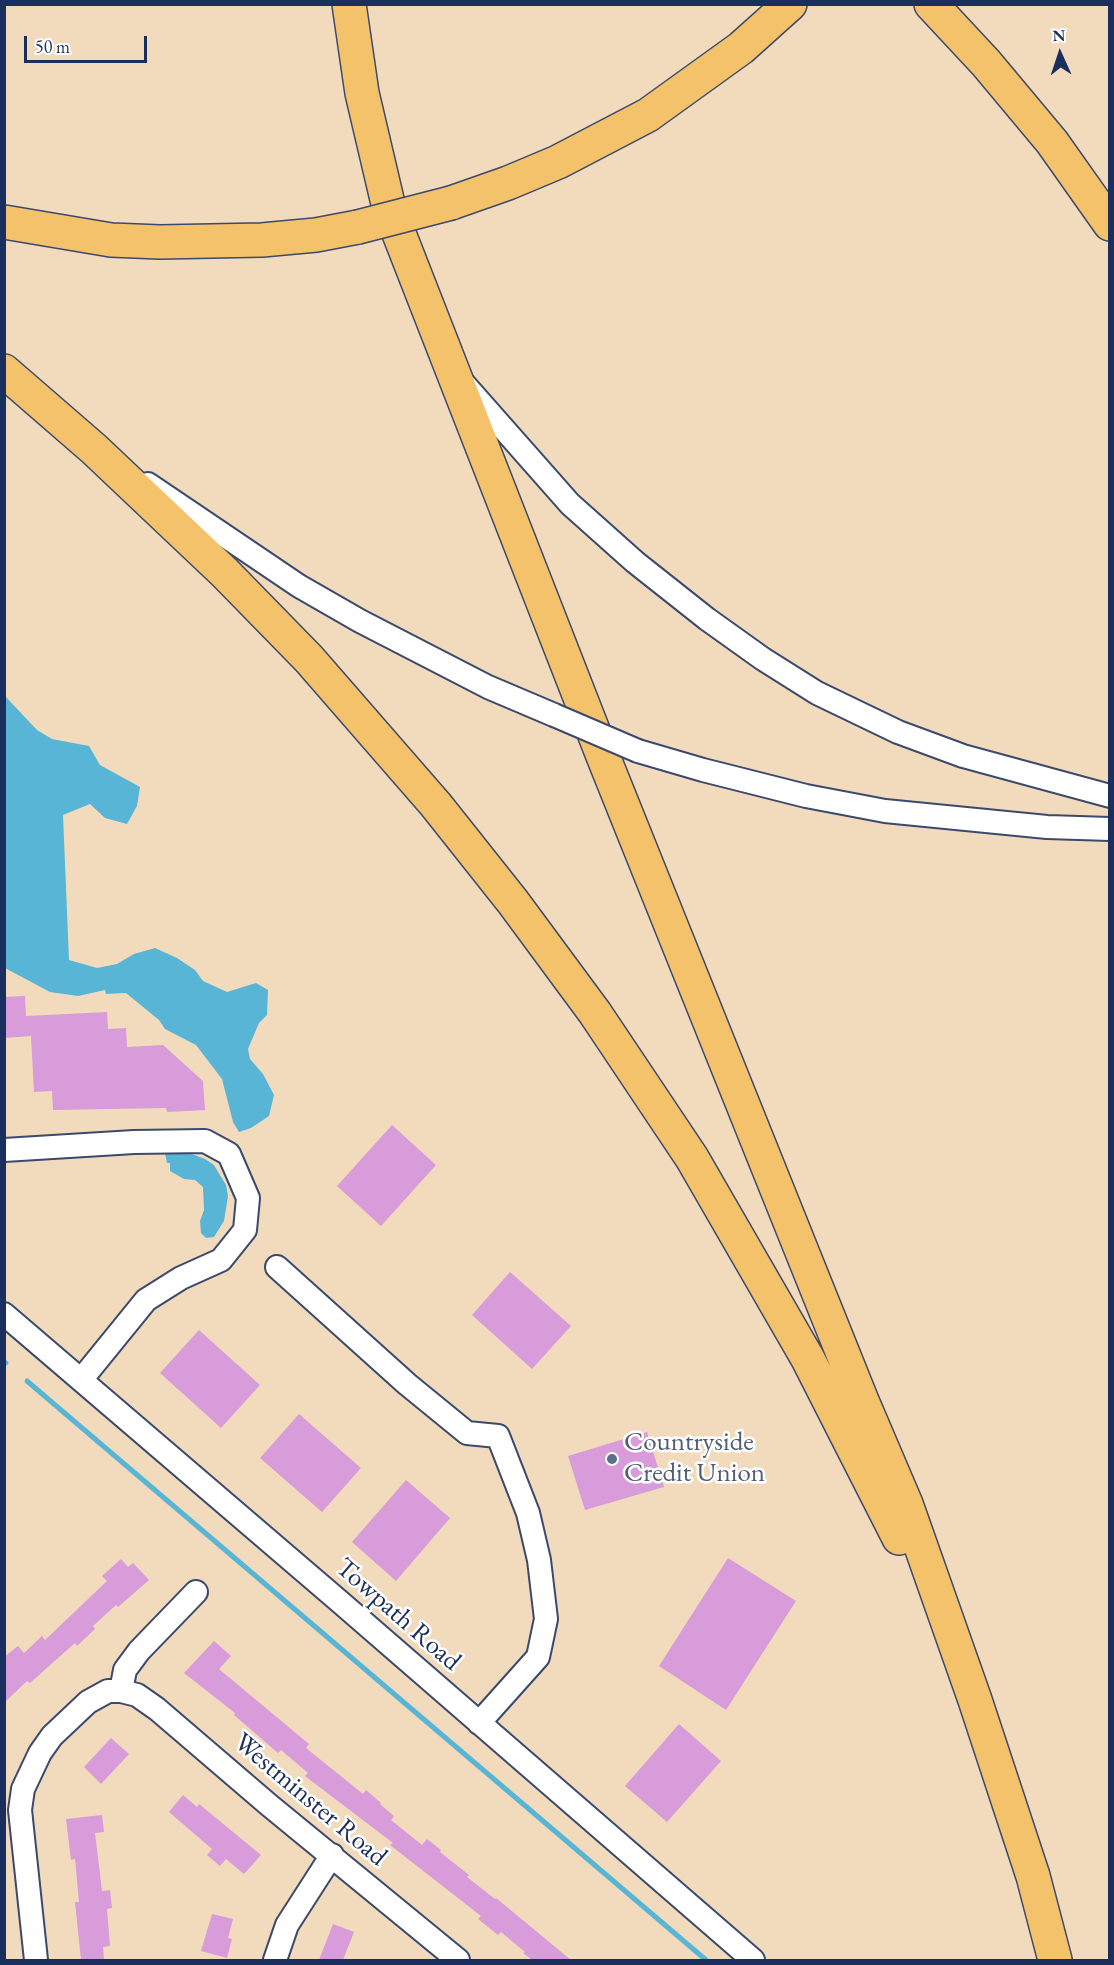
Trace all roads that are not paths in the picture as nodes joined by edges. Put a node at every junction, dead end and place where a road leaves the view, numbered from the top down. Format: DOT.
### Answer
graph roads {
  1 [pos="350,4"];
  2 [pos="790,4"];
  3 [pos="931,4"];
  4 [pos="1052,142"];
  5 [pos="1110,195"];
  6 [pos="4,222"];
  7 [pos="1110,224"];
  8 [pos="4,371"];
  9 [pos="454,372"];
  10 [pos="94,448"];
  11 [pos="1110,796"];
  12 [pos="1110,829"];
  13 [pos="4,1150"];
  14 [pos="277,1267"];
  15 [pos="4,1314"];
  16 [pos="81,1380"];
  17 [pos="196,1592"];
  18 [pos="121,1691"];
  19 [pos="975,1700"];
  20 [pos="479,1723"];
  21 [pos="332,1856"];
  22 [pos="36,1960"];
  23 [pos="275,1960"];
  24 [pos="458,1960"];
  25 [pos="753,1960"];
  26 [pos="1055,1960"];
  1 -- 9 [label="highway"];
  2 -- 6 [label="highway, bridge"];
  3 -- 4 [label="highway"];
  4 -- 5 [label="street"];
  4 -- 7 [label="highway"];
  8 -- 10 [label="highway"];
  9 -- 11 [label="street"];
  9 -- 19 [label="highway"];
  10 -- 12 [label="street, bridge"];
  10 -- 19 [label="highway"];
  13 -- 16 [label="street"];
  14 -- 20 [label="street"];
  15 -- 16 [label="street, Towpath Road"];
  16 -- 20 [label="street, Towpath Road"];
  17 -- 18 [label="street"];
  18 -- 21 [label="street, Westminster Road"];
  18 -- 22 [label="street"];
  19 -- 26 [label="highway"];
  20 -- 25 [label="street, Towpath Road"];
  21 -- 23 [label="street"];
  21 -- 24 [label="street, Westminster Road"];
}
